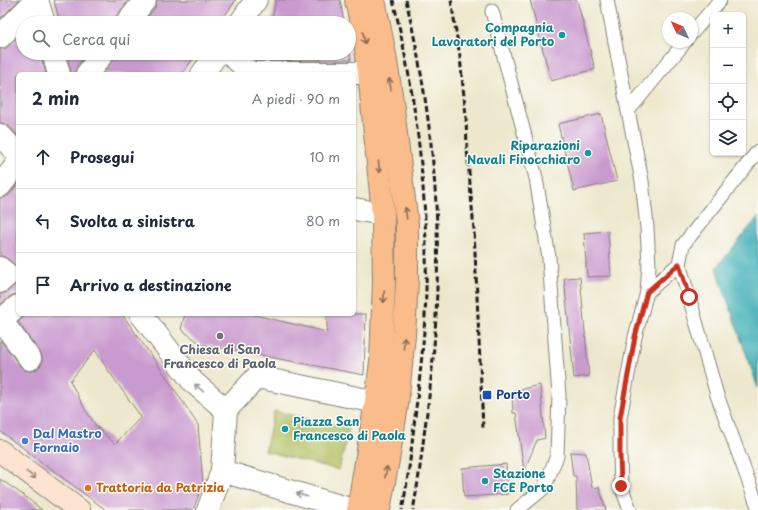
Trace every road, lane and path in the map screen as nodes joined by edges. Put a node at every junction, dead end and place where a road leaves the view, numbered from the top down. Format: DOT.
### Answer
graph roads {
  1 [pos="36,0"];
  2 [pos="145,0"];
  3 [pos="256,0"];
  4 [pos="356,0"];
  5 [pos="374,0"];
  6 [pos="607,0"];
  7 [pos="720,0"];
  8 [pos="492,11"];
  9 [pos="20,16"];
  10 [pos="42,16"];
  11 [pos="132,16"];
  12 [pos="245,16"];
  13 [pos="16,21"];
  14 [pos="698,26"];
  15 [pos="0,37"];
  16 [pos="680,48"];
  17 [pos="55,60"];
  18 [pos="98,60"];
  19 [pos="213,60"];
  20 [pos="237,60"];
  21 [pos="58,72"];
  22 [pos="89,72"];
  23 [pos="204,72"];
  24 [pos="248,72"];
  25 [pos="356,73"];
  26 [pos="369,73"];
  27 [pos="628,111"];
  28 [pos="0,135"];
  29 [pos="758,151"];
  30 [pos="16,152"];
  31 [pos="16,166"];
  32 [pos="0,186"];
  33 [pos="356,209"];
  34 [pos="383,214"];
  35 [pos="679,264"];
  36 [pos="0,268"];
  37 [pos="0,282"];
  38 [pos="647,292"];
  39 [pos="16,308"];
  40 [pos="142,316"];
  41 [pos="0,320"];
  42 [pos="30,359"];
  43 [pos="376,402"];
  44 [pos="226,410"];
  45 [pos="0,451"];
  46 [pos="222,471"];
  47 [pos="210,504"];
  48 [pos="758,507"];
  49 [pos="79,510"];
  50 [pos="353,510"];
  51 [pos="358,510"];
  52 [pos="379,510"];
  53 [pos="517,510"];
  54 [pos="630,510"];
  1 -- 9 [label="street"];
  1 -- 10 [label="street"];
  2 -- 11 [label="street"];
  3 -- 12 [label="street"];
  4 -- 26 [label="main road, one-way"];
  52 -- 5 [label="main road, one-way"];
  6 -- 27 [label="lane"];
  7 -- 14 [label="lane"];
  8 -- 53 [label="lane"];
  13 -- 15 [label="street"];
  16 -- 27 [label="lane"];
  17 -- 21 [label="street"];
  18 -- 22 [label="street"];
  19 -- 23 [label="street"];
  20 -- 24 [label="street"];
  25 -- 26 [label="street"];
  26 -- 34 [label="main road, one-way"];
  27 -- 38 [label="lane"];
  28 -- 30 [label="street"];
  29 -- 35 [label="lane"];
  31 -- 32 [label="street"];
  33 -- 34 [label="street"];
  34 -- 43 [label="main road, one-way"];
  35 -- 38 [label="lane"];
  35 -- 48 [label="lane"];
  36 -- 37 [label="street"];
  38 -- 54 [label="lane"];
  39 -- 41 [label="street"];
  44 -- 40 [label="street, one-way"];
  41 -- 42 [label="street"];
  43 -- 44 [label="street"];
  43 -- 51 [label="main road"];
  44 -- 46 [label="street"];
  45 -- 49 [label="main road, one-way"];
  46 -- 47 [label="street"];
  50 -- 46 [label="street, one-way"];
}
